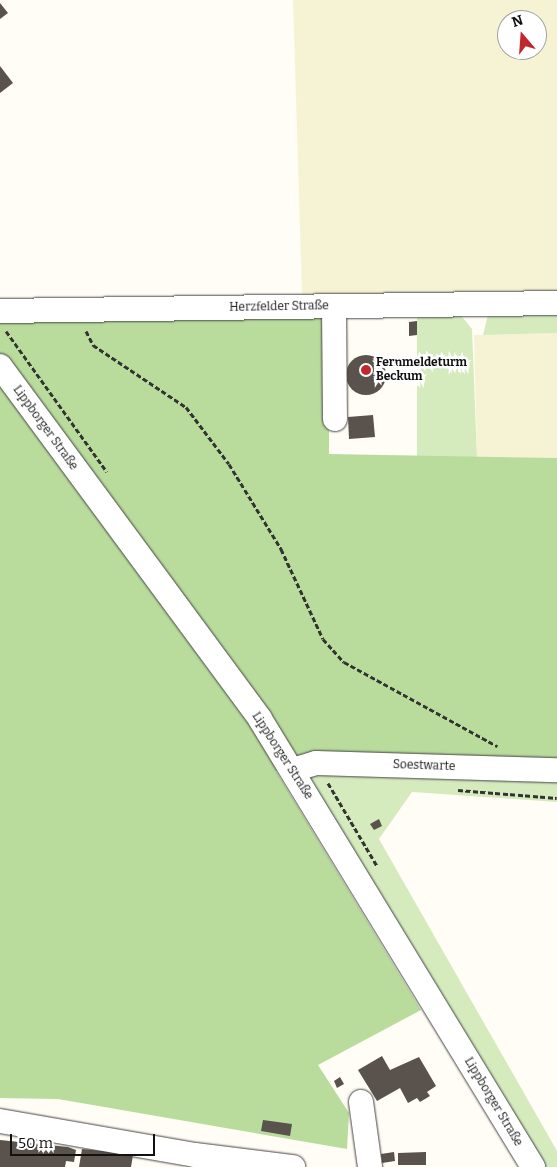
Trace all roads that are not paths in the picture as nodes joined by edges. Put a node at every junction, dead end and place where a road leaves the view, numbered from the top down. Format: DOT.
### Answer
graph roads {
  1 [pos="557,303"];
  2 [pos="334,307"];
  3 [pos="0,310"];
  4 [pos="0,366"];
  5 [pos="335,419"];
  6 [pos="293,770"];
  7 [pos="557,770"];
  8 [pos="361,1102"];
  9 [pos="0,1121"];
  10 [pos="524,1164"];
  11 [pos="293,1167"];
  12 [pos="370,1167"];
  1 -- 2 [label="street, Herzfelder Straße"];
  2 -- 3 [label="street, Herzfelder Straße"];
  2 -- 5 [label="street"];
  4 -- 6 [label="street, Lippborger Straße"];
  6 -- 7 [label="street, Soestwarte"];
  6 -- 10 [label="street, Lippborger Straße"];
  8 -- 12 [label="street"];
  9 -- 11 [label="street"];
}
